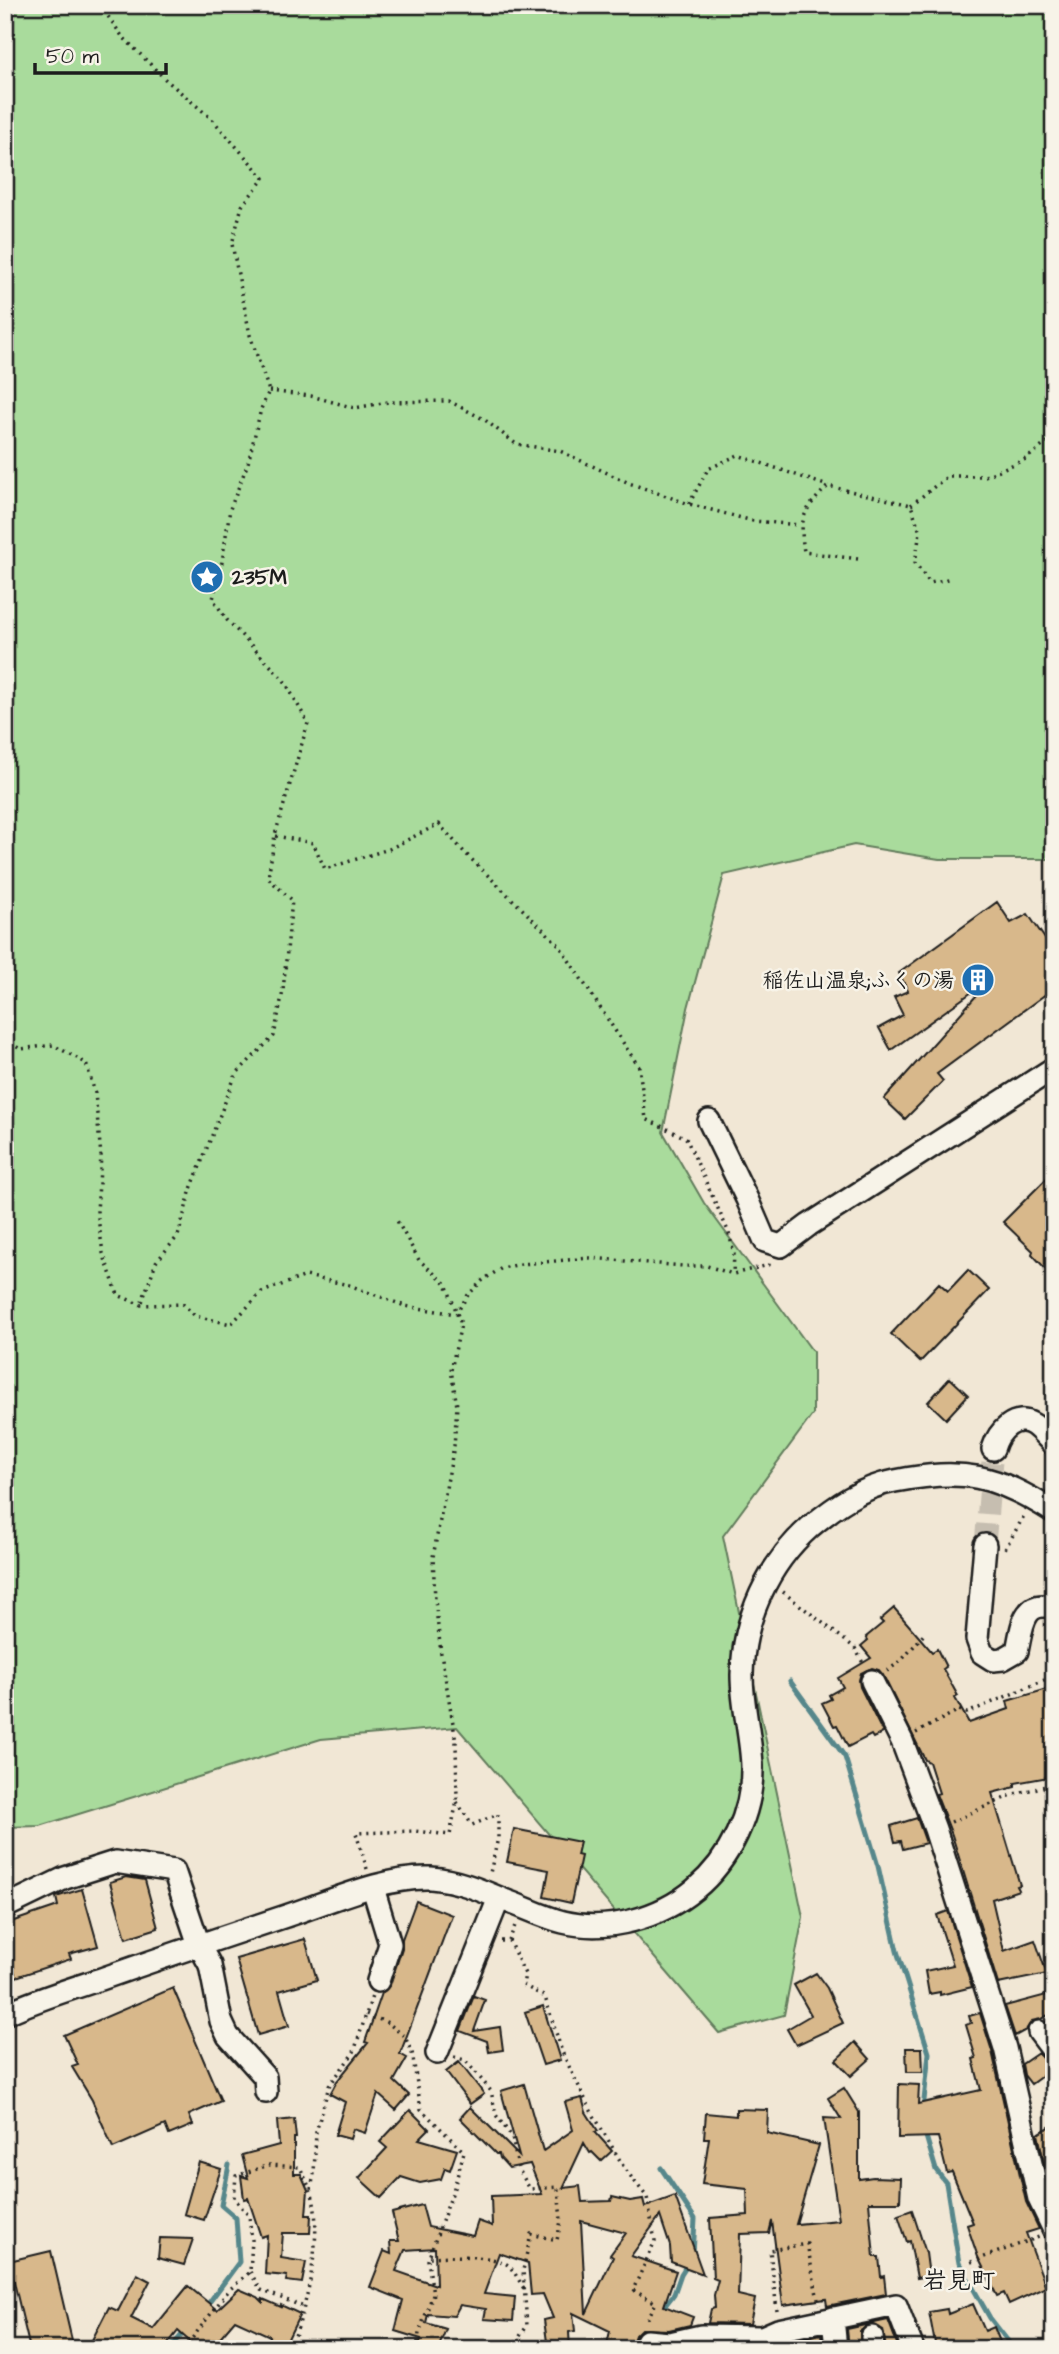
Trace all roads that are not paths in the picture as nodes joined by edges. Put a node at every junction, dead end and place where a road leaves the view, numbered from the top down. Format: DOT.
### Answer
graph roads {
  1 [pos="1054,1068"];
  2 [pos="709,1121"];
  3 [pos="1054,1445"];
  4 [pos="993,1449"];
  5 [pos="1054,1512"];
  6 [pos="984,1555"];
  7 [pos="1054,1608"];
  8 [pos="872,1681"];
  9 [pos="373,1888"];
  10 [pos="492,1895"];
  11 [pos="5,1907"];
  12 [pos="199,1945"];
  13 [pos="378,1981"];
  14 [pos="5,2014"];
  15 [pos="1039,2032"];
  16 [pos="1054,2052"];
  17 [pos="438,2053"];
  18 [pos="265,2092"];
  19 [pos="1048,2233"];
  20 [pos="827,2319"];
  21 [pos="779,2340"];
  22 [pos="645,2345"];
  23 [pos="836,2349"];
  24 [pos="913,2349"];
  1 -- 2 [label="street"];
  3 -- 4 [label="street"];
  5 -- 10 [label="street"];
  6 -- 7 [label="street"];
  8 -- 19 [label="street"];
  9 -- 10 [label="street"];
  9 -- 12 [label="street"];
  9 -- 13 [label="street"];
  10 -- 17 [label="street"];
  11 -- 12 [label="street"];
  12 -- 14 [label="street"];
  12 -- 18 [label="street"];
  15 -- 16 [label="street"];
  20 -- 21 [label="street"];
  20 -- 23 [label="street"];
  20 -- 24 [label="street"];
  21 -- 22 [label="street"];
}
